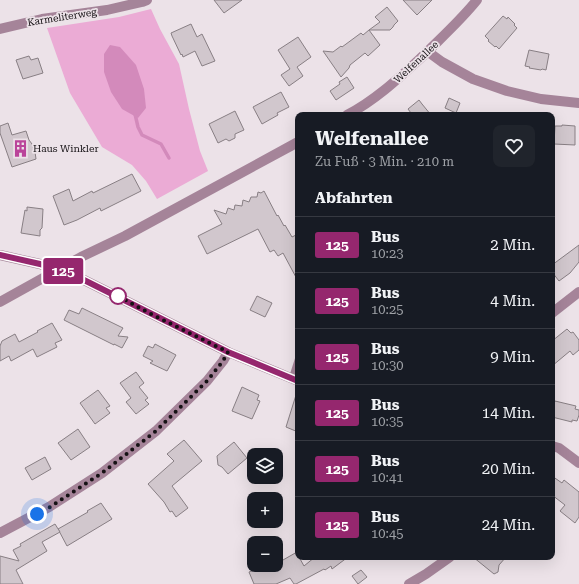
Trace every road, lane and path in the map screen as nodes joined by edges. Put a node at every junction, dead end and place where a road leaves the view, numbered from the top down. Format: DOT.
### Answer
graph roads {
  1 [pos="147,0"];
  2 [pos="477,0"];
  3 [pos="0,29"];
  4 [pos="427,51"];
  5 [pos="579,103"];
  6 [pos="353,112"];
  7 [pos="295,144"];
  8 [pos="0,255"];
  9 [pos="59,270"];
  10 [pos="579,292"];
  11 [pos="0,302"];
  12 [pos="555,311"];
  13 [pos="228,352"];
  14 [pos="295,380"];
  15 [pos="555,447"];
  16 [pos="579,463"];
  17 [pos="0,534"];
  18 [pos="446,560"];
  19 [pos="409,584"];
  1 -- 3 [label="street, Karmeliterweg"];
  2 -- 4 [label="street, Welfenallee"];
  4 -- 5 [label="street"];
  4 -- 6 [label="street, Welfenallee"];
  7 -- 9 [label="street"];
  8 -- 9 [label="street"];
  9 -- 11 [label="street"];
  9 -- 13 [label="street"];
  10 -- 12 [label="street"];
  13 -- 14 [label="street"];
  13 -- 17 [label="street"];
  15 -- 16 [label="street"];
  18 -- 19 [label="street"];
}
